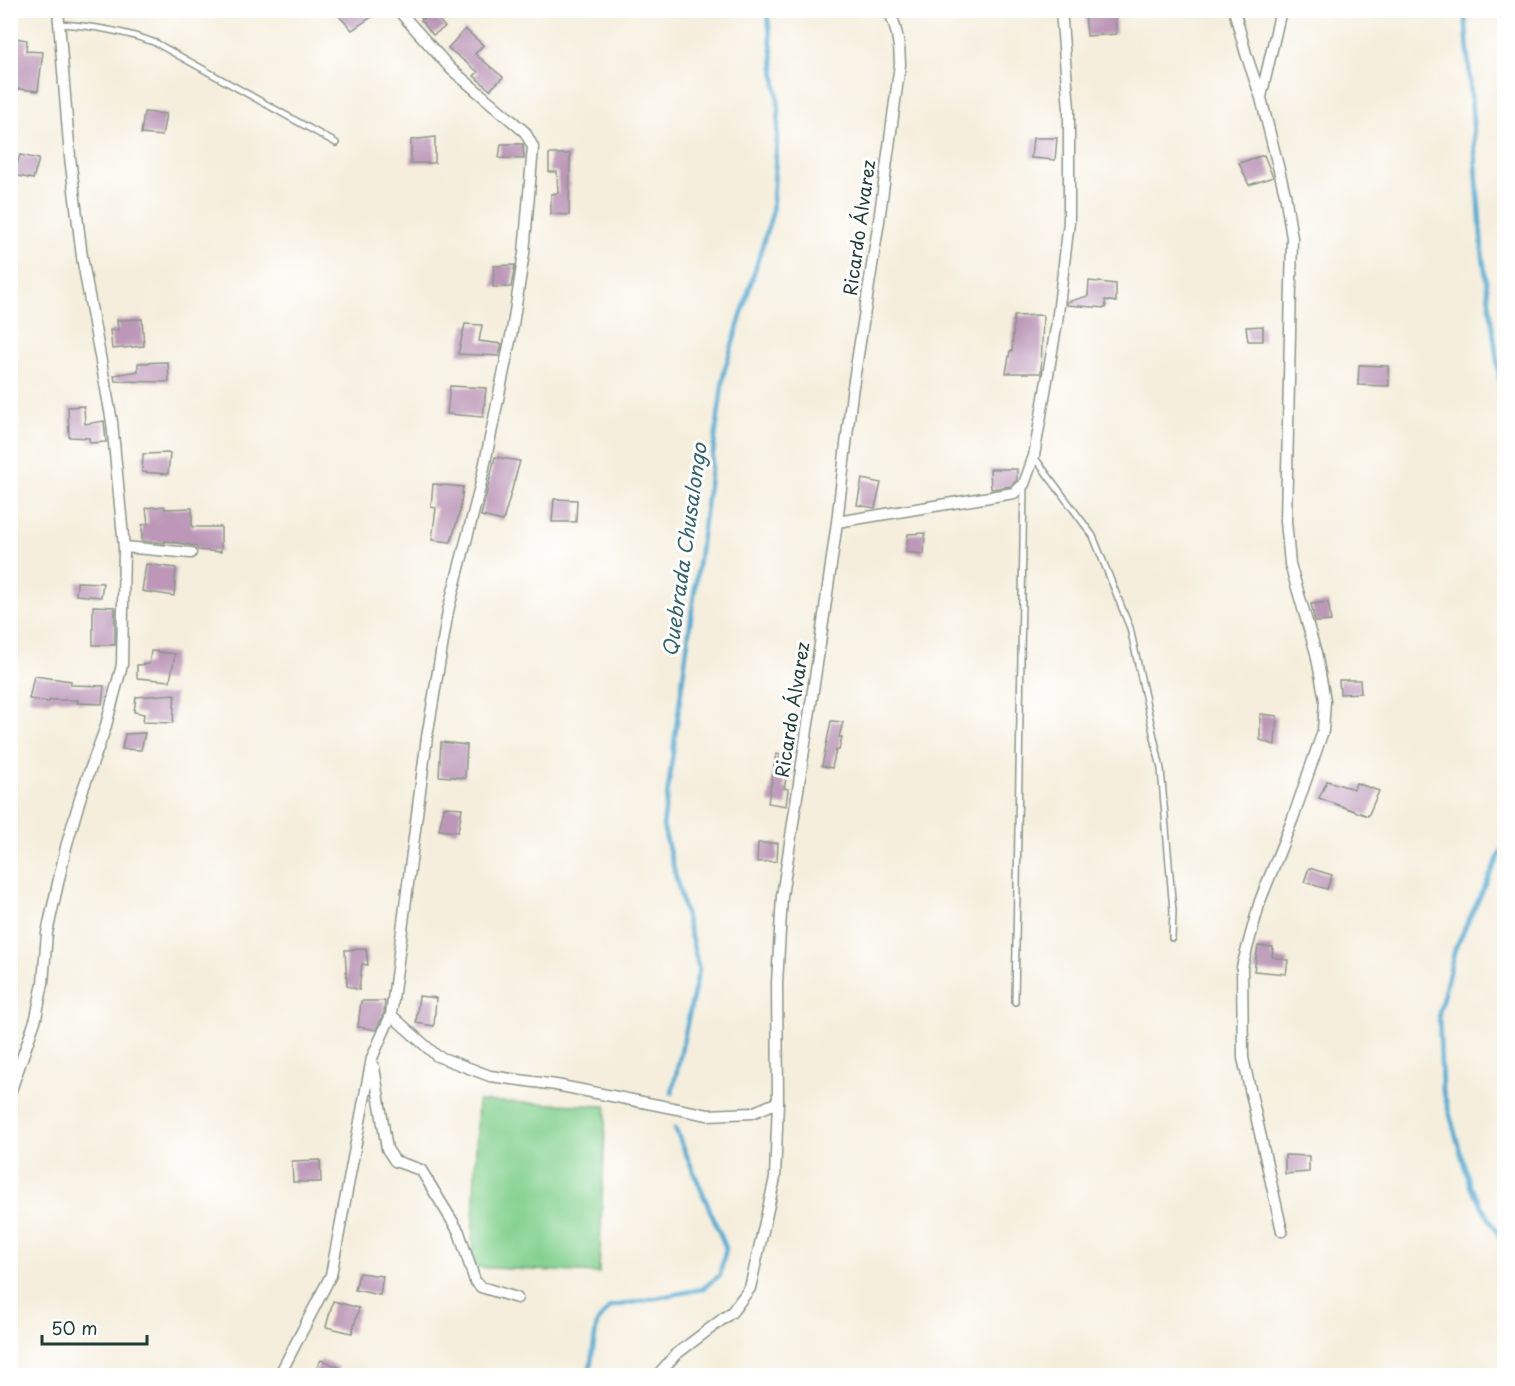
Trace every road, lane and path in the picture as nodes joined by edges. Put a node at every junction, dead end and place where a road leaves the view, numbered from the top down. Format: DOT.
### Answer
graph roads {
  1 [pos="58,10"];
  2 [pos="398,10"];
  3 [pos="889,10"];
  4 [pos="1061,10"];
  5 [pos="1234,10"];
  6 [pos="1281,10"];
  7 [pos="60,24"];
  8 [pos="1261,98"];
  9 [pos="336,143"];
  10 [pos="1034,456"];
  11 [pos="1024,484"];
  12 [pos="837,522"];
  13 [pos="123,547"];
  14 [pos="191,553"];
  15 [pos="1172,938"];
  16 [pos="1016,1002"];
  17 [pos="391,1015"];
  18 [pos="372,1058"];
  19 [pos="10,1093"];
  20 [pos="778,1102"];
  21 [pos="1282,1231"];
  22 [pos="517,1299"];
  23 [pos="279,1376"];
  24 [pos="657,1376"];
  1 -- 7 [label="street"];
  2 -- 17 [label="street"];
  3 -- 12 [label="street, Ricardo Álvarez"];
  4 -- 10 [label="street"];
  5 -- 8 [label="street"];
  6 -- 8 [label="street"];
  7 -- 9 [label="lane"];
  7 -- 13 [label="street"];
  8 -- 21 [label="street"];
  10 -- 11 [label="street"];
  10 -- 15 [label="lane"];
  11 -- 12 [label="street"];
  11 -- 16 [label="lane"];
  12 -- 20 [label="street, Ricardo Álvarez"];
  13 -- 14 [label="street"];
  13 -- 19 [label="street"];
  17 -- 18 [label="street"];
  17 -- 20 [label="street"];
  18 -- 22 [label="street"];
  18 -- 23 [label="street"];
  20 -- 24 [label="street, Ricardo Álvarez"];
}
